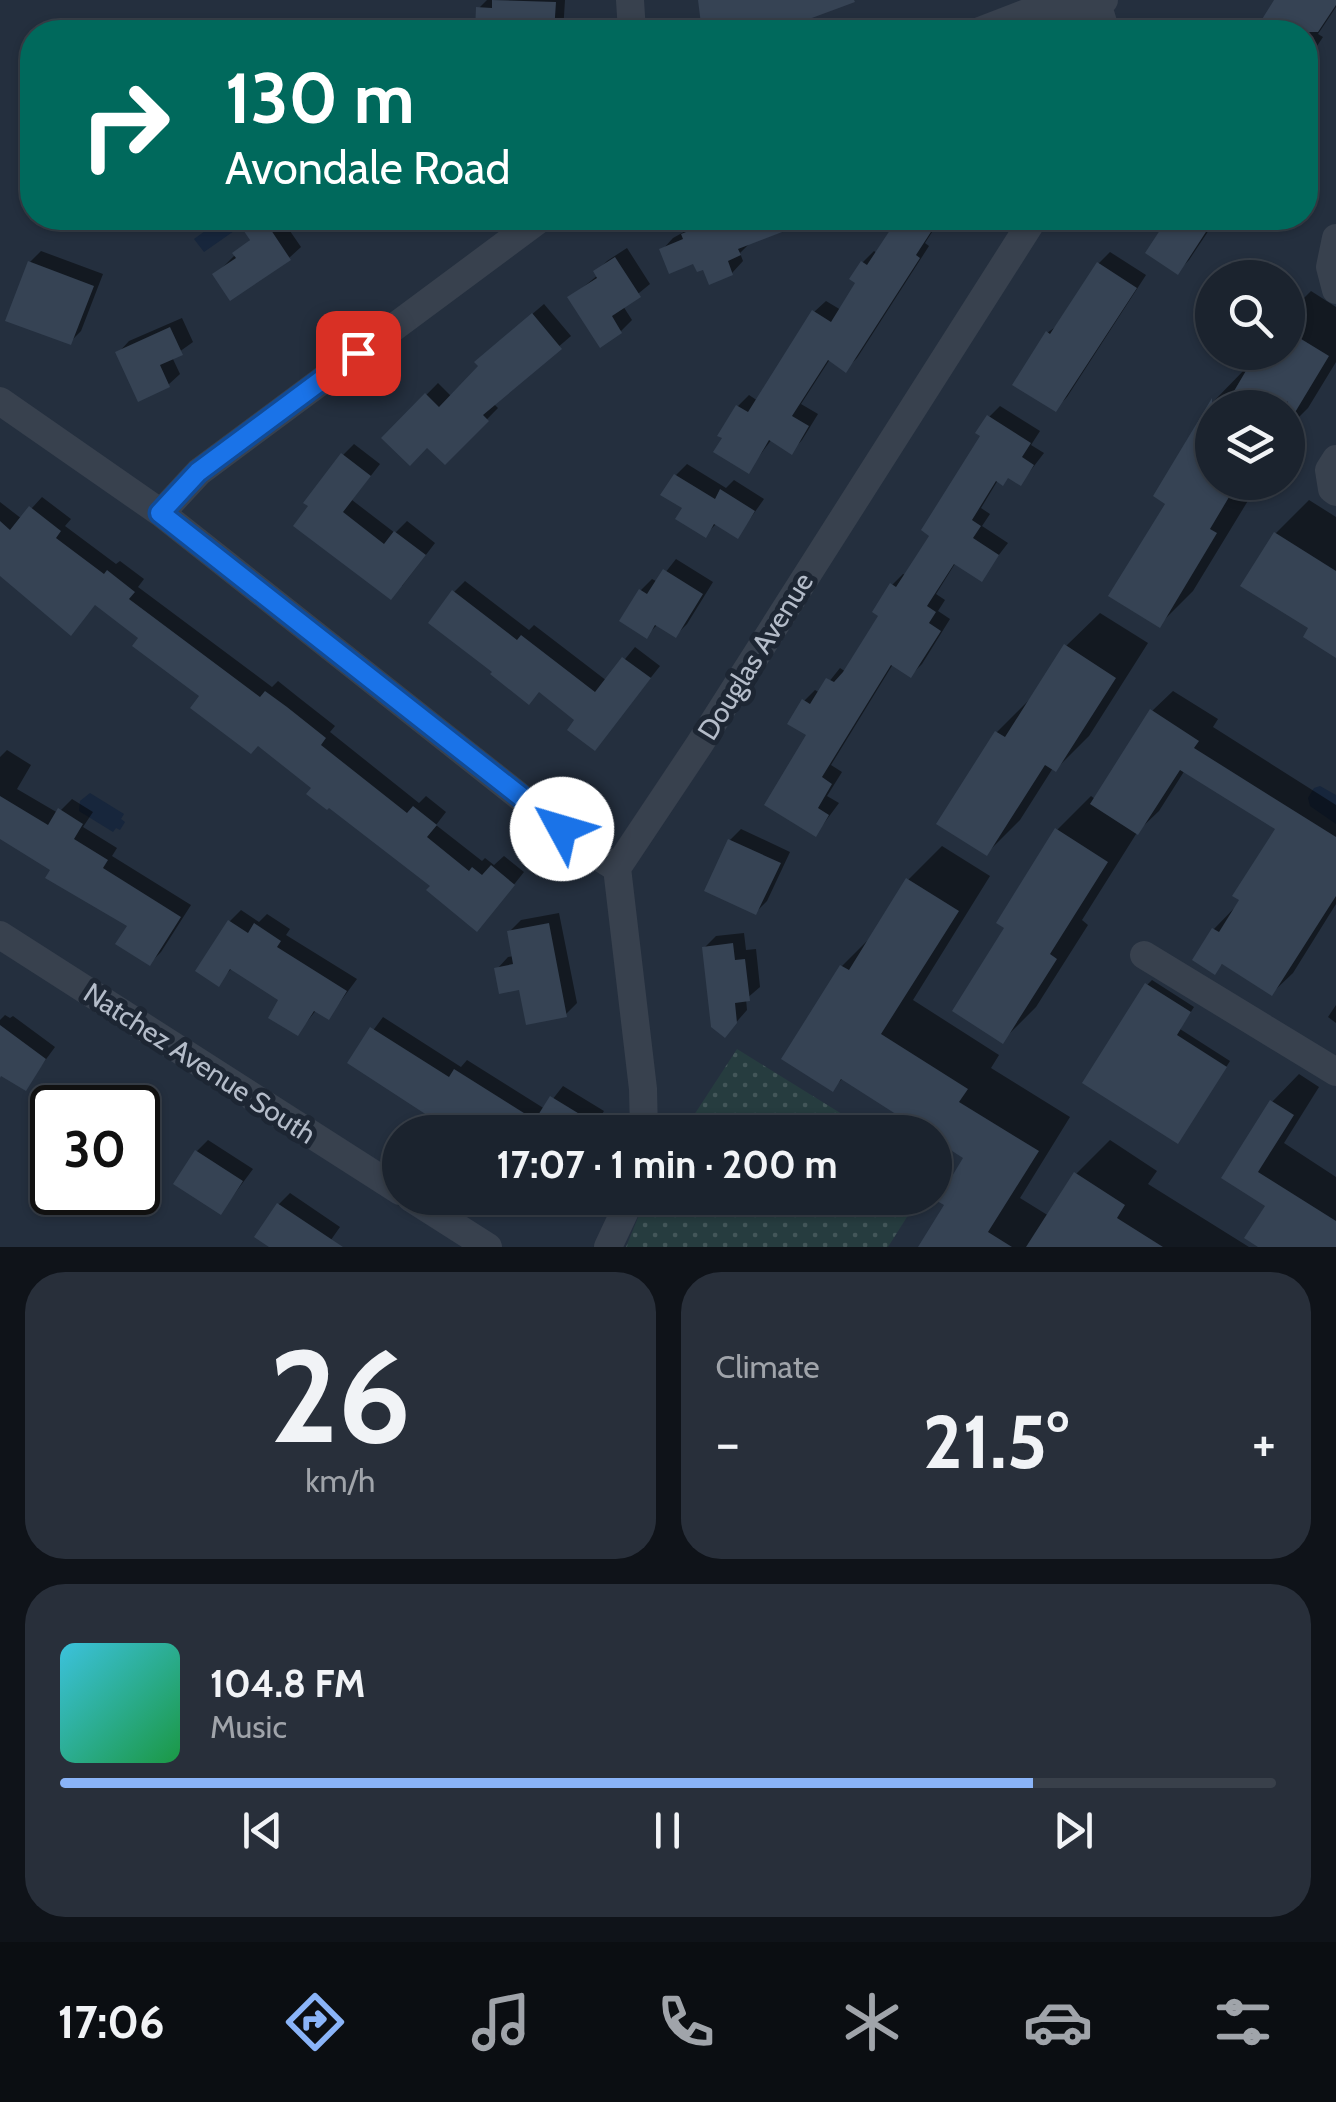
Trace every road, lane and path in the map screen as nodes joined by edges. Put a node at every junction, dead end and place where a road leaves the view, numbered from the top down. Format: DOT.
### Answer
graph roads {
  1 [pos="1103,13"];
  2 [pos="1008,20"];
  3 [pos="525,230"];
  4 [pos="1026,230"];
  5 [pos="1336,238"];
  6 [pos="1336,290"];
  7 [pos="0,401"];
  8 [pos="1336,459"];
  9 [pos="1336,492"];
  10 [pos="160,513"];
  11 [pos="616,868"];
  12 [pos="0,935"];
  13 [pos="1144,955"];
  14 [pos="1336,1072"];
  15 [pos="644,1115"];
  16 [pos="382,1179"];
  17 [pos="437,1215"];
  18 [pos="623,1215"];
  19 [pos="488,1247"];
  20 [pos="608,1247"];
  1 -- 2 [label="street"];
  3 -- 10 [label="street"];
  4 -- 11 [label="street, Douglas Avenue"];
  5 -- 6 [label="street"];
  7 -- 10 [label="street"];
  8 -- 9 [label="street"];
  10 -- 11 [label="street"];
  11 -- 15 [label="street"];
  12 -- 16 [label="street, Natchez Avenue South"];
  13 -- 14 [label="street"];
  17 -- 19 [label="street"];
  18 -- 20 [label="street"];
}
